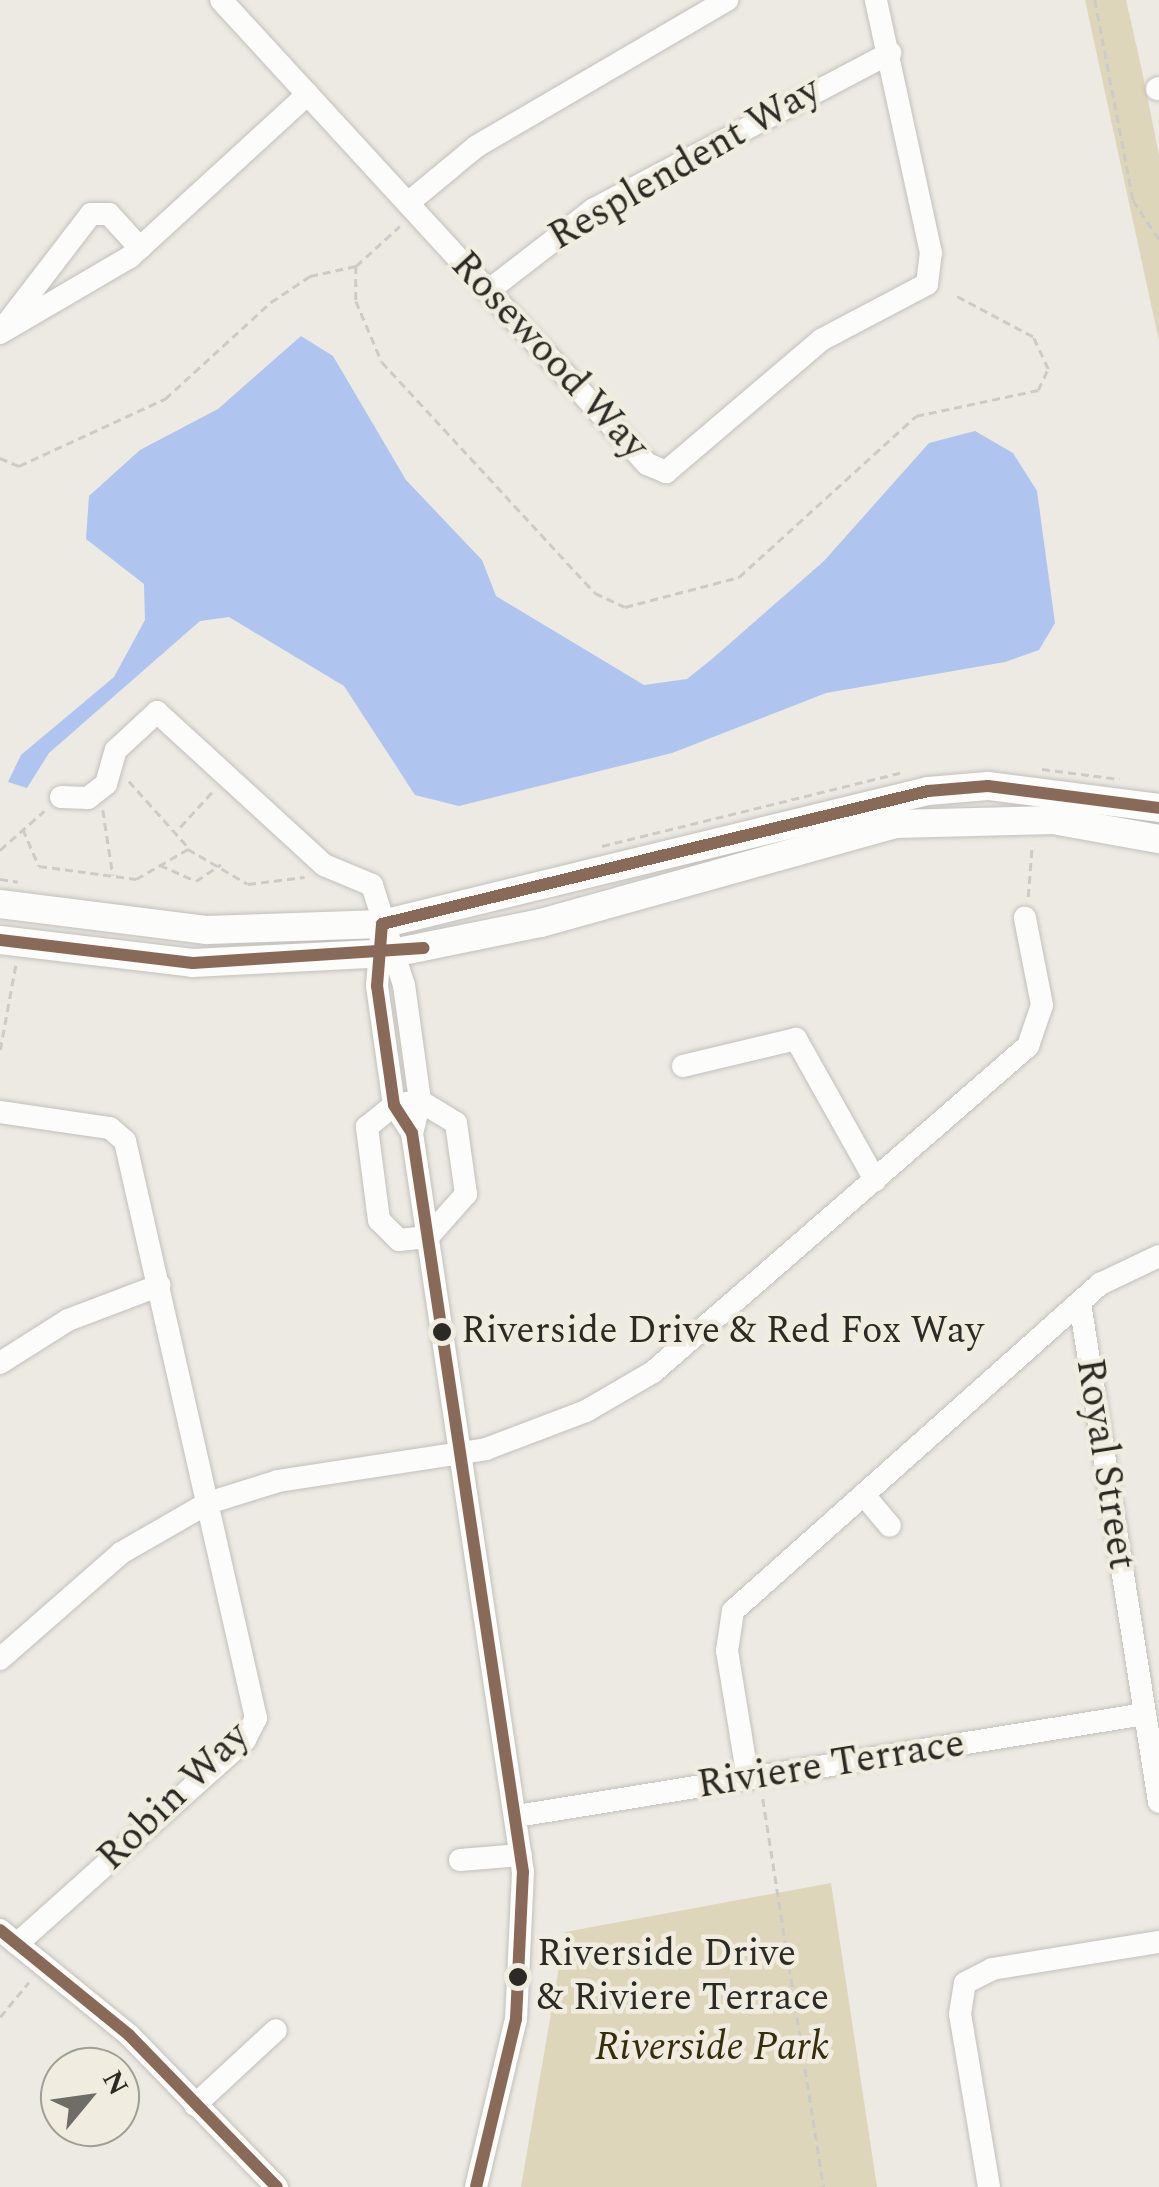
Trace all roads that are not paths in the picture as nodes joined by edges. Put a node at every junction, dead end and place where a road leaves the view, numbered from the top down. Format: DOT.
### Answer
graph roads {
  1 [pos="221,0"];
  2 [pos="727,0"];
  3 [pos="876,0"];
  4 [pos="890,54"];
  5 [pos="308,94"];
  6 [pos="404,214"];
  7 [pos="140,248"];
  8 [pos="488,291"];
  9 [pos="0,333"];
  10 [pos="61,797"];
  11 [pos="1159,808"];
  12 [pos="1159,839"];
  13 [pos="0,904"];
  14 [pos="1025,918"];
  15 [pos="382,924"];
  16 [pos="8,950"];
  17 [pos="386,954"];
  18 [pos="683,1066"];
  19 [pos="420,1101"];
  20 [pos="394,1104"];
  21 [pos="0,1112"];
  22 [pos="412,1133"];
  23 [pos="875,1180"];
  24 [pos="428,1237"];
  25 [pos="1159,1256"];
  26 [pos="160,1285"];
  27 [pos="1080,1303"];
  28 [pos="0,1363"];
  29 [pos="464,1454"];
  30 [pos="864,1496"];
  31 [pos="208,1503"];
  32 [pos="890,1526"];
  33 [pos="0,1659"];
  34 [pos="1145,1714"];
  35 [pos="754,1784"];
  36 [pos="1159,1802"];
  37 [pos="518,1816"];
  38 [pos="521,1855"];
  39 [pos="460,1860"];
  40 [pos="9,1937"];
  41 [pos="1159,1942"];
  42 [pos="276,2030"];
  43 [pos="196,2105"];
  44 [pos="277,2187"];
  45 [pos="476,2187"];
  46 [pos="989,2187"];
  1 -- 5 [label="street, Rosewood Way"];
  2 -- 6 [label="street"];
  3 -- 4 [label="street, Rosewood Way"];
  4 -- 8 [label="street, Resplendent Way"];
  4 -- 8 [label="street, Rosewood Way"];
  5 -- 6 [label="street, Rosewood Way"];
  5 -- 7 [label="street"];
  6 -- 8 [label="street, Rosewood Way"];
  7 -- 9 [label="street"];
  7 -- 9 [label="street"];
  10 -- 15 [label="street"];
  11 -- 15 [label="main road"];
  12 -- 17 [label="main road"];
  13 -- 15 [label="main road"];
  14 -- 23 [label="street"];
  15 -- 17 [label="street"];
  16 -- 17 [label="main road"];
  17 -- 19 [label="street"];
  17 -- 20 [label="street"];
  18 -- 23 [label="street"];
  19 -- 20 [label="street"];
  19 -- 22 [label="street"];
  19 -- 24 [label="street"];
  20 -- 22 [label="street"];
  20 -- 24 [label="street"];
  21 -- 26 [label="street, Robin Way"];
  22 -- 24 [label="street"];
  23 -- 29 [label="street"];
  24 -- 29 [label="street"];
  25 -- 27 [label="street"];
  26 -- 28 [label="street"];
  26 -- 31 [label="street, Robin Way"];
  27 -- 30 [label="street"];
  27 -- 34 [label="street, Royal Street"];
  29 -- 31 [label="street"];
  29 -- 37 [label="street"];
  30 -- 32 [label="street"];
  30 -- 35 [label="street"];
  31 -- 33 [label="street"];
  31 -- 40 [label="street, Robin Way"];
  34 -- 35 [label="street, Riviere Terrace"];
  34 -- 36 [label="street, Royal Street"];
  35 -- 37 [label="street, Riviere Terrace"];
  37 -- 38 [label="street"];
  38 -- 39 [label="street"];
  38 -- 45 [label="street"];
  40 -- 43 [label="street"];
  41 -- 46 [label="street"];
  42 -- 43 [label="street"];
  43 -- 44 [label="street"];
}
